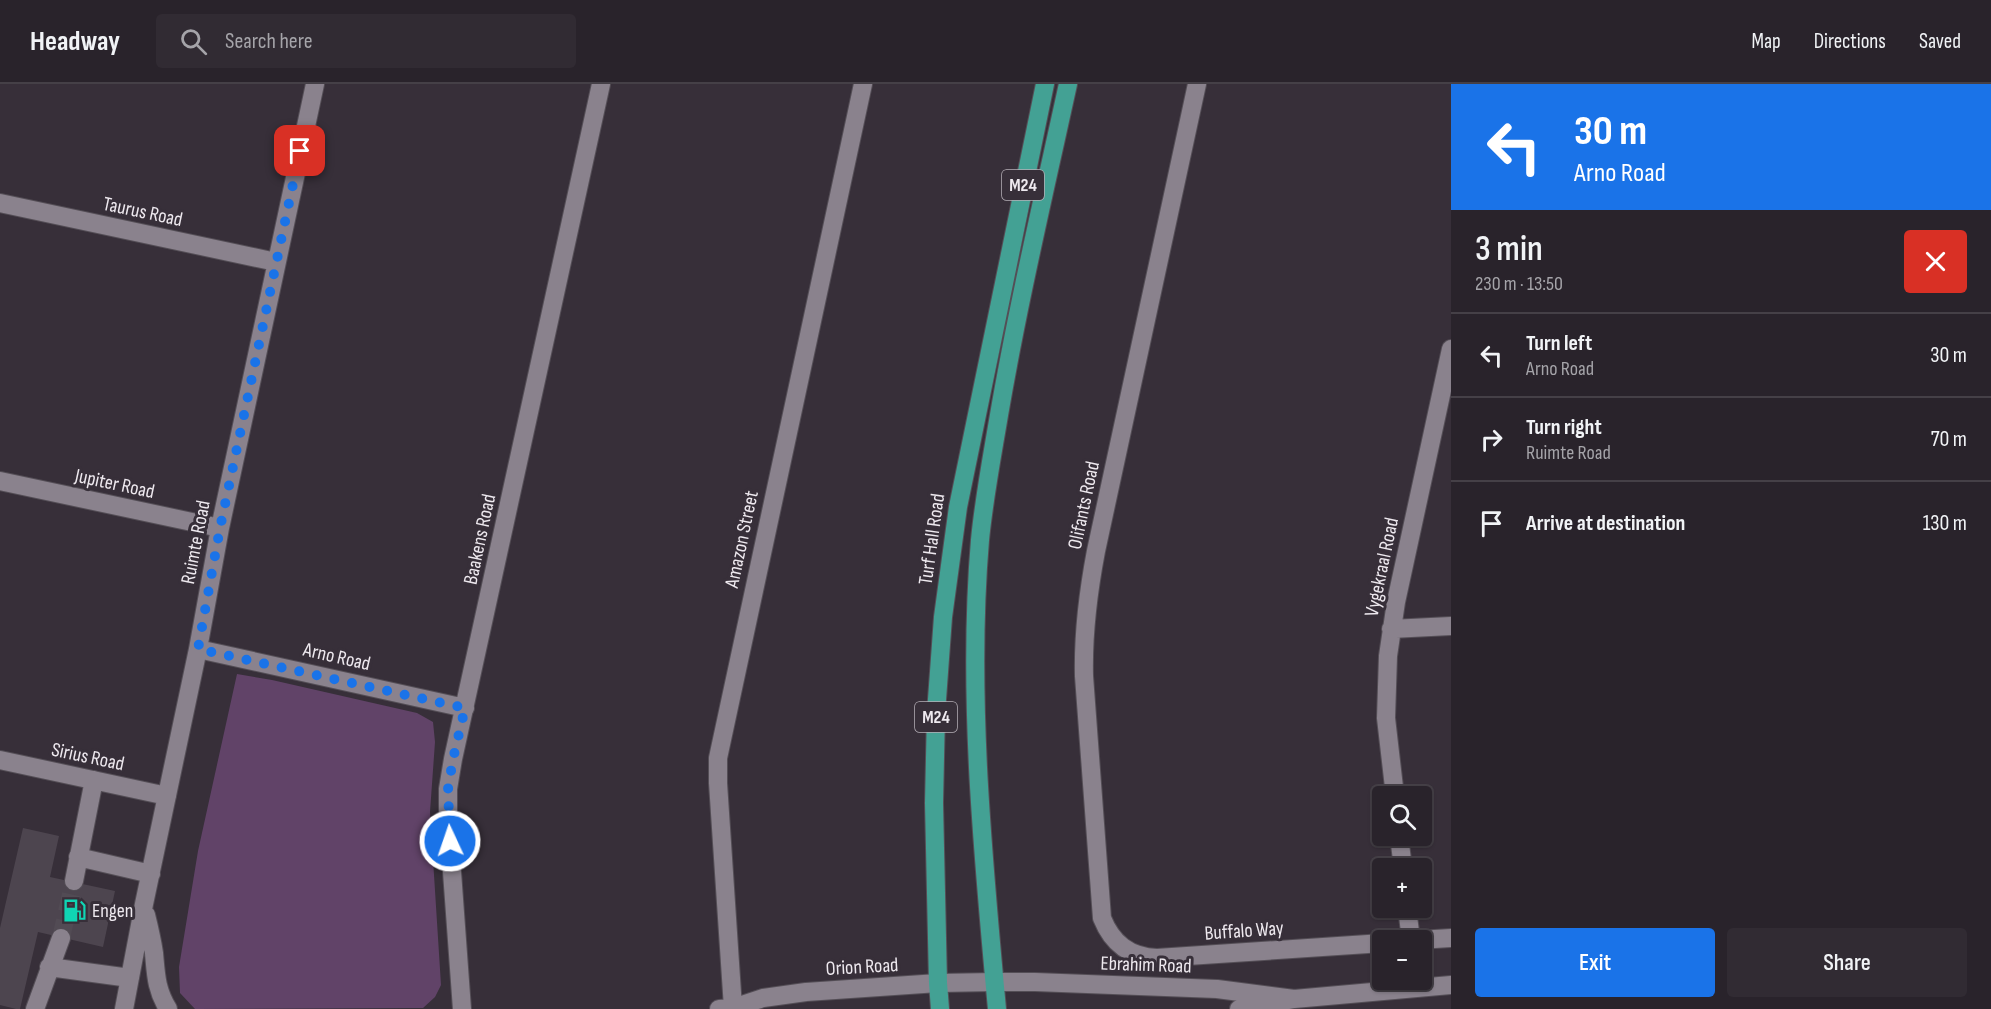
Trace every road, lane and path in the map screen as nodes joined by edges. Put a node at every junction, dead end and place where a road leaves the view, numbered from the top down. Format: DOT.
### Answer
graph roads {
  1 [pos="315,84"];
  2 [pos="601,84"];
  3 [pos="863,84"];
  4 [pos="1045,84"];
  5 [pos="1068,84"];
  6 [pos="1197,84"];
  7 [pos="0,203"];
  8 [pos="276,262"];
  9 [pos="1451,350"];
  10 [pos="0,481"];
  11 [pos="220,528"];
  12 [pos="1451,626"];
  13 [pos="1391,629"];
  14 [pos="198,649"];
  15 [pos="465,708"];
  16 [pos="0,760"];
  17 [pos="94,780"];
  18 [pos="1394,786"];
  19 [pos="167,795"];
  20 [pos="78,857"];
  21 [pos="151,874"];
  22 [pos="74,881"];
  23 [pos="144,904"];
  24 [pos="61,938"];
  25 [pos="1451,938"];
  26 [pos="1432,939"];
  27 [pos="1113,940"];
  28 [pos="1372,944"];
  29 [pos="49,967"];
  30 [pos="130,978"];
  31 [pos="995,982"];
  32 [pos="938,983"];
  33 [pos="1451,985"];
  34 [pos="1294,999"];
  35 [pos="35,1009"];
  36 [pos="124,1009"];
  37 [pos="168,1009"];
  38 [pos="462,1009"];
  39 [pos="729,1009"];
  40 [pos="940,1009"];
  41 [pos="997,1009"];
  42 [pos="1239,1009"];
  1 -- 8 [label="street, Ruimte Road"];
  2 -- 15 [label="street, Baakens Road"];
  3 -- 39 [label="street, Amazon Street"];
  4 -- 32 [label="main road, Turf Hall Road / M24"];
  5 -- 31 [label="main road, M24"];
  6 -- 27 [label="street, Olifants Road"];
  7 -- 8 [label="street, Taurus Road"];
  8 -- 11 [label="street, Ruimte Road"];
  9 -- 13 [label="street, Vygekraal Road"];
  10 -- 11 [label="street, Jupiter Road"];
  11 -- 14 [label="street, Ruimte Road"];
  12 -- 13 [label="street"];
  13 -- 18 [label="street, Vygekraal Road"];
  14 -- 15 [label="street, Arno Road"];
  14 -- 19 [label="street, Ruimte Road"];
  15 -- 38 [label="street, Baakens Road"];
  16 -- 17 [label="street, Sirius Road"];
  17 -- 19 [label="street, Sirius Road"];
  17 -- 20 [label="street"];
  19 -- 21 [label="street, Ruimte Road"];
  20 -- 21 [label="street"];
  20 -- 22 [label="street"];
  21 -- 23 [label="street, Ruimte Road"];
  23 -- 30 [label="street, Ruimte Road"];
  23 -- 37 [label="street"];
  24 -- 29 [label="street"];
  25 -- 26 [label="street"];
  27 -- 28 [label="street, Buffalo Way"];
  29 -- 30 [label="street"];
  29 -- 35 [label="street"];
  30 -- 36 [label="street, Ruimte Road"];
  31 -- 32 [label="street, Orion Road"];
  31 -- 34 [label="street, Ebrahim Road"];
  31 -- 41 [label="main road, M24"];
  32 -- 39 [label="street, Orion Road"];
  32 -- 40 [label="main road, Turf Hall Road / M24"];
  33 -- 34 [label="street, Ebrahim Road"];
  34 -- 42 [label="street, Ebrahim Road"];
}
